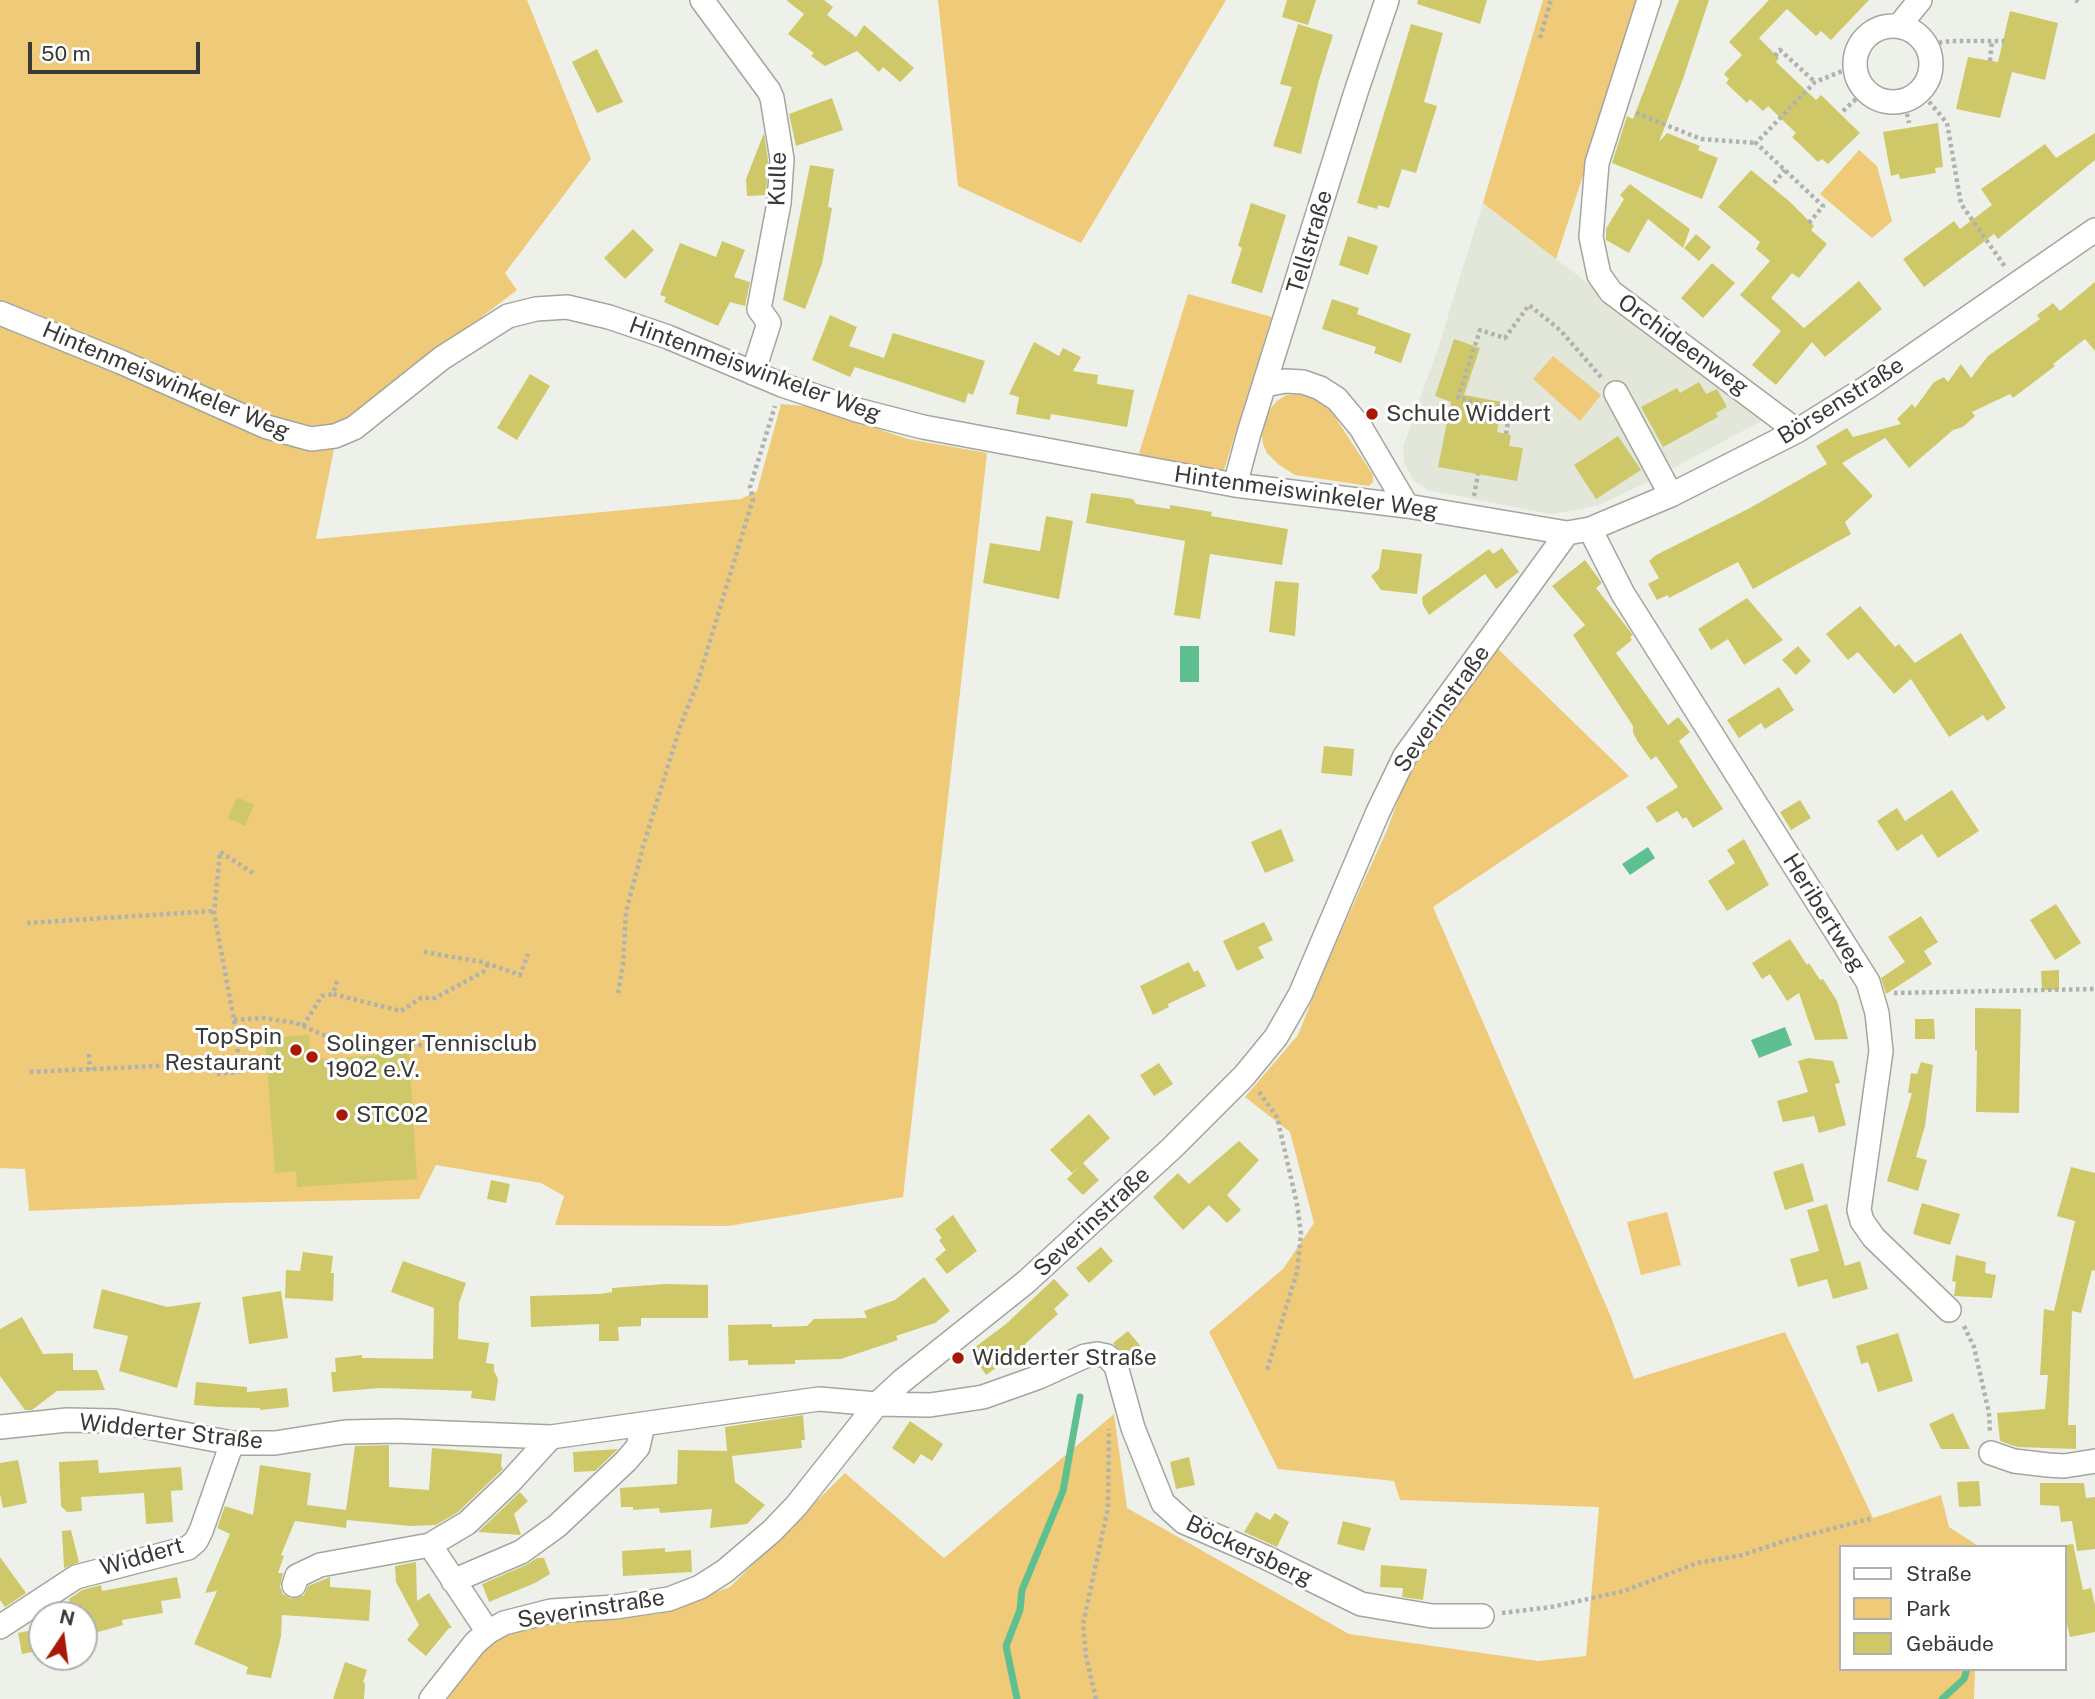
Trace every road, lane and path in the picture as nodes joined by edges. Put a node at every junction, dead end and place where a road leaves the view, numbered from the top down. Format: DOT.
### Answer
graph roads {
  1 [pos="702,0"];
  2 [pos="1387,0"];
  3 [pos="1551,0"];
  4 [pos="1650,0"];
  5 [pos="1920,0"];
  6 [pos="1899,26"];
  7 [pos="1539,38"];
  8 [pos="1992,41"];
  9 [pos="2004,41"];
  10 [pos="1925,45"];
  11 [pos="1775,56"];
  12 [pos="1990,61"];
  13 [pos="1855,66"];
  14 [pos="1815,82"];
  15 [pos="1866,90"];
  16 [pos="1912,95"];
  17 [pos="1616,104"];
  18 [pos="1843,111"];
  19 [pos="1909,123"];
  20 [pos="1756,144"];
  21 [pos="1785,170"];
  22 [pos="1774,183"];
  23 [pos="1809,223"];
  24 [pos="2095,230"];
  25 [pos="2017,284"];
  26 [pos="0,313"];
  27 [pos="753,373"];
  28 [pos="782,385"];
  29 [pos="1265,385"];
  30 [pos="1616,393"];
  31 [pos="1797,431"];
  32 [pos="1506,434"];
  33 [pos="1235,485"];
  34 [pos="1671,495"];
  35 [pos="1407,506"];
  36 [pos="1590,529"];
  37 [pos="1567,533"];
  38 [pos="253,873"];
  39 [pos="214,911"];
  40 [pos="27,923"];
  41 [pos="424,952"];
  42 [pos="528,954"];
  43 [pos="488,964"];
  44 [pos="337,981"];
  45 [pos="2095,989"];
  46 [pos="618,993"];
  47 [pos="1872,993"];
  48 [pos="333,994"];
  49 [pos="234,1020"];
  50 [pos="303,1026"];
  51 [pos="450,1046"];
  52 [pos="89,1054"];
  53 [pos="239,1062"];
  54 [pos="90,1070"];
  55 [pos="30,1072"];
  56 [pos="217,1074"];
  57 [pos="1244,1076"];
  58 [pos="1949,1310"];
  59 [pos="1267,1370"];
  60 [pos="877,1404"];
  61 [pos="1109,1421"];
  62 [pos="643,1424"];
  63 [pos="0,1427"];
  64 [pos="551,1437"];
  65 [pos="232,1443"];
  66 [pos="1991,1453"];
  67 [pos="2095,1461"];
  68 [pos="1873,1518"];
  69 [pos="430,1545"];
  70 [pos="453,1581"];
  71 [pos="293,1585"];
  72 [pos="1482,1616"];
  73 [pos="0,1627"];
  74 [pos="488,1632"];
  75 [pos="431,1699"];
  76 [pos="1096,1699"];
  1 -- 27 [label="street, Kulle"];
  2 -- 29 [label="street, Tellstraße"];
  3 -- 7 [label="path"];
  4 -- 17 [label="street, Orchideenweg"];
  5 -- 6 [label="street"];
  6 -- 10 [label="street"];
  6 -- 13 [label="street"];
  8 -- 9 [label="path"];
  8 -- 10 [label="path"];
  8 -- 12 [label="path"];
  10 -- 16 [label="street"];
  11 -- 14 [label="path"];
  13 -- 14 [label="path"];
  13 -- 15 [label="street"];
  14 -- 20 [label="path"];
  15 -- 16 [label="street"];
  15 -- 18 [label="path"];
  16 -- 19 [label="path"];
  16 -- 25 [label="path"];
  17 -- 20 [label="path"];
  17 -- 31 [label="street, Orchideenweg"];
  20 -- 21 [label="path"];
  21 -- 22 [label="path"];
  21 -- 23 [label="path"];
  24 -- 25 [label="street, Börsenstraße"];
  25 -- 31 [label="street, Börsenstraße"];
  26 -- 27 [label="street, Hintenmeiswinkeler Weg"];
  27 -- 28 [label="street, Hintenmeiswinkeler Weg"];
  28 -- 33 [label="street, Hintenmeiswinkeler Weg"];
  28 -- 46 [label="path"];
  29 -- 33 [label="street, Tellstraße"];
  29 -- 35 [label="street"];
  30 -- 32 [label="path"];
  30 -- 34 [label="street"];
  31 -- 34 [label="street, Börsenstraße"];
  33 -- 35 [label="street, Hintenmeiswinkeler Weg"];
  34 -- 36 [label="street, Börsenstraße"];
  35 -- 37 [label="street, Hintenmeiswinkeler Weg"];
  36 -- 37 [label="street, Börsenstraße"];
  36 -- 47 [label="street, Heribertweg"];
  37 -- 57 [label="street, Severinstraße"];
  38 -- 39 [label="path"];
  39 -- 40 [label="path"];
  39 -- 49 [label="path"];
  41 -- 43 [label="path"];
  42 -- 43 [label="path"];
  43 -- 48 [label="path"];
  44 -- 48 [label="path"];
  45 -- 47 [label="path"];
  47 -- 58 [label="street, Heribertweg"];
  48 -- 50 [label="path"];
  49 -- 50 [label="path"];
  49 -- 53 [label="path"];
  50 -- 51 [label="path"];
  52 -- 54 [label="path"];
  53 -- 54 [label="path"];
  53 -- 56 [label="path"];
  54 -- 55 [label="path"];
  57 -- 59 [label="path"];
  57 -- 60 [label="street, Severinstraße"];
  58 -- 66 [label="path"];
  60 -- 62 [label="street, Widderter Straße"];
  60 -- 72 [label="street, Böckersberg"];
  60 -- 74 [label="street, Severinstraße"];
  61 -- 76 [label="path"];
  62 -- 64 [label="street, Widderter Straße"];
  62 -- 70 [label="street"];
  63 -- 65 [label="street, Widderter Straße"];
  64 -- 65 [label="street, Widderter Straße"];
  64 -- 69 [label="street"];
  65 -- 73 [label="street, Widdert"];
  66 -- 67 [label="street"];
  68 -- 72 [label="path"];
  69 -- 70 [label="street"];
  69 -- 71 [label="street"];
  70 -- 74 [label="street"];
  74 -- 75 [label="street, Severinstraße"];
}
